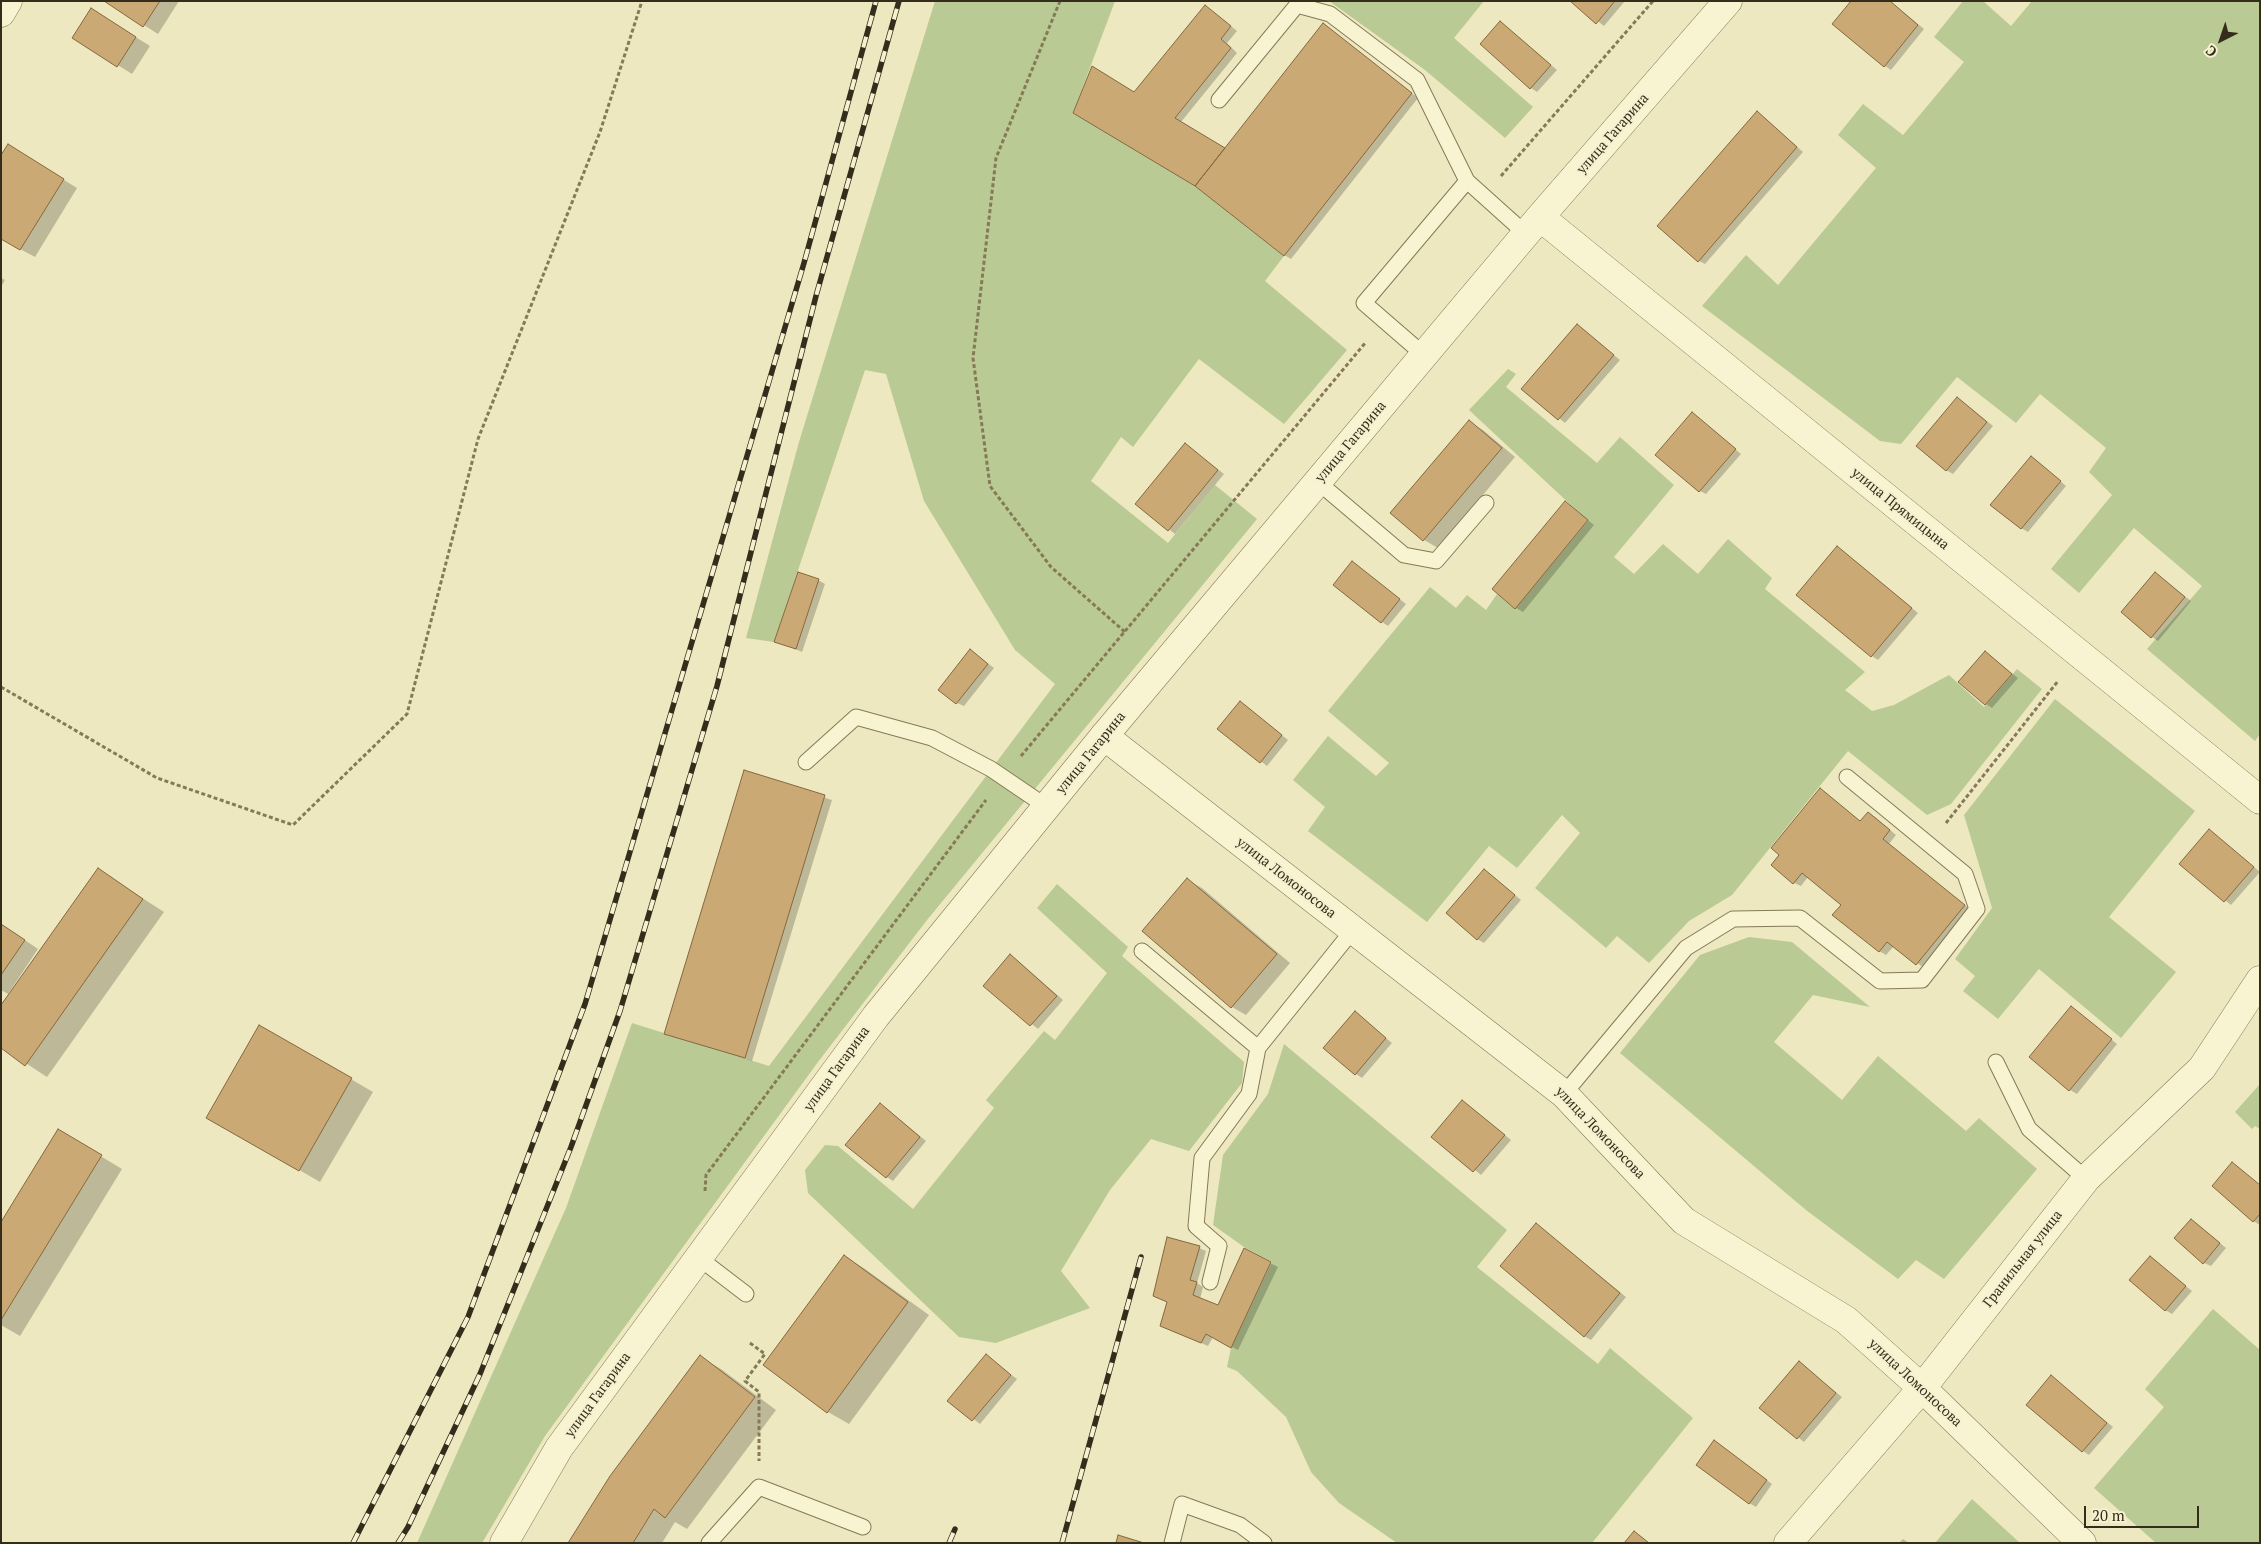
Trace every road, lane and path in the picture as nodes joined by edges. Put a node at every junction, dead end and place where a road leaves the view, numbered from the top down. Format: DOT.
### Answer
graph roads {
  1 [pos="8,1"];
  2 [pos="642,1"];
  3 [pos="1060,1"];
  4 [pos="1653,1"];
  5 [pos="1728,1"];
  6 [pos="1,13"];
  7 [pos="1219,100"];
  8 [pos="1466,181"];
  9 [pos="1484,196"];
  10 [pos="1533,226"];
  11 [pos="1384,321"];
  12 [pos="1424,356"];
  13 [pos="1318,482"];
  14 [pos="1486,503"];
  15 [pos="1125,632"];
  16 [pos="2080,654"];
  17 [pos="1,687"];
  18 [pos="1104,736"];
  19 [pos="806,762"];
  20 [pos="1848,777"];
  21 [pos="1004,778"];
  22 [pos="2260,800"];
  23 [pos="1047,807"];
  24 [pos="1930,843"];
  25 [pos="1353,930"];
  26 [pos="1142,951"];
  27 [pos="2260,980"];
  28 [pos="1258,1048"];
  29 [pos="1996,1062"];
  30 [pos="1564,1094"];
  31 [pos="2086,1179"];
  32 [pos="705,1194"];
  33 [pos="699,1258"];
  34 [pos="1210,1282"];
  35 [pos="746,1294"];
  36 [pos="750,1343"];
  37 [pos="1922,1388"];
  38 [pos="759,1487"];
  39 [pos="863,1527"];
  40 [pos="504,1543"];
  41 [pos="709,1543"];
  42 [pos="1172,1543"];
  43 [pos="1264,1543"];
  44 [pos="1788,1543"];
  45 [pos="2082,1543"];
  1 -- 6 [label="street"];
  2 -- 17 [label="path"];
  3 -- 15 [label="path"];
  4 -- 9 [label="path"];
  5 -- 10 [label="street, улица Гагарина"];
  7 -- 8 [label="lane"];
  8 -- 9 [label="lane"];
  8 -- 11 [label="lane"];
  9 -- 10 [label="lane"];
  10 -- 12 [label="street, улица Гагарина"];
  10 -- 16 [label="street, улица Прямицына"];
  11 -- 12 [label="lane"];
  11 -- 15 [label="path"];
  12 -- 13 [label="street, улица Гагарина"];
  13 -- 14 [label="lane"];
  13 -- 18 [label="street, улица Гагарина"];
  15 -- 21 [label="path"];
  16 -- 22 [label="street, улица Прямицына"];
  16 -- 24 [label="path"];
  18 -- 23 [label="street, улица Гагарина"];
  18 -- 25 [label="street, улица Ломоносова"];
  19 -- 21 [label="lane"];
  20 -- 24 [label="lane"];
  21 -- 23 [label="lane"];
  21 -- 32 [label="path"];
  23 -- 33 [label="street, улица Гагарина"];
  24 -- 30 [label="lane"];
  25 -- 28 [label="lane"];
  25 -- 30 [label="street, улица Ломоносова"];
  26 -- 28 [label="lane"];
  27 -- 31 [label="street, Гранильная улица"];
  28 -- 34 [label="lane"];
  29 -- 31 [label="lane"];
  30 -- 37 [label="street, улица Ломоносова"];
  31 -- 37 [label="street, Гранильная улица"];
  33 -- 35 [label="lane"];
  33 -- 40 [label="street, улица Гагарина"];
  36 -- 38 [label="path"];
  37 -- 44 [label="street, Гранильная улица"];
  37 -- 45 [label="street, улица Ломоносова"];
  38 -- 39 [label="lane"];
  38 -- 41 [label="lane"];
  42 -- 43 [label="lane"];
}
